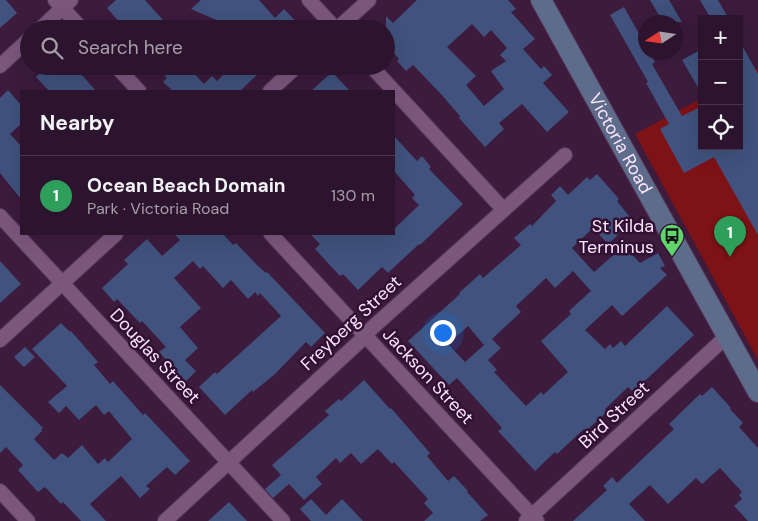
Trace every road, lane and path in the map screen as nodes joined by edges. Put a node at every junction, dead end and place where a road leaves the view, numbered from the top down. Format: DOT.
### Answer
graph roads {
  1 [pos="309,0"];
  2 [pos="369,0"];
  3 [pos="542,0"];
  4 [pos="63,3"];
  5 [pos="48,20"];
  6 [pos="75,20"];
  7 [pos="328,20"];
  8 [pos="346,20"];
  9 [pos="20,47"];
  10 [pos="0,66"];
  11 [pos="124,75"];
  12 [pos="287,75"];
  13 [pos="379,75"];
  14 [pos="138,90"];
  15 [pos="271,90"];
  16 [pos="393,90"];
  17 [pos="395,92"];
  18 [pos="565,156"];
  19 [pos="503,210"];
  20 [pos="0,216"];
  21 [pos="115,235"];
  22 [pos="272,235"];
  23 [pos="62,283"];
  24 [pos="365,335"];
  25 [pos="727,336"];
  26 [pos="0,340"];
  27 [pos="758,392"];
  28 [pos="229,462"];
  29 [pos="0,491"];
  30 [pos="532,519"];
  31 [pos="23,520"];
  32 [pos="165,521"];
  33 [pos="283,521"];
  1 -- 7 [label="street"];
  2 -- 8 [label="street"];
  3 -- 25 [label="street, Victoria Road"];
  4 -- 5 [label="street"];
  4 -- 6 [label="street"];
  9 -- 10 [label="street"];
  11 -- 14 [label="street"];
  12 -- 15 [label="street"];
  13 -- 16 [label="street"];
  17 -- 19 [label="street"];
  18 -- 19 [label="street, Freyberg Street"];
  19 -- 24 [label="street, Freyberg Street"];
  20 -- 23 [label="street, Douglas Street"];
  21 -- 23 [label="street"];
  22 -- 24 [label="street, Jackson Street"];
  23 -- 26 [label="street"];
  23 -- 28 [label="street, Douglas Street"];
  24 -- 28 [label="street, Freyberg Street"];
  24 -- 30 [label="street, Jackson Street"];
  25 -- 27 [label="street, Victoria Road"];
  25 -- 30 [label="street, Bird Street"];
  28 -- 32 [label="street, Freyberg Street"];
  28 -- 33 [label="street, Douglas Street"];
  29 -- 31 [label="street"];
}
